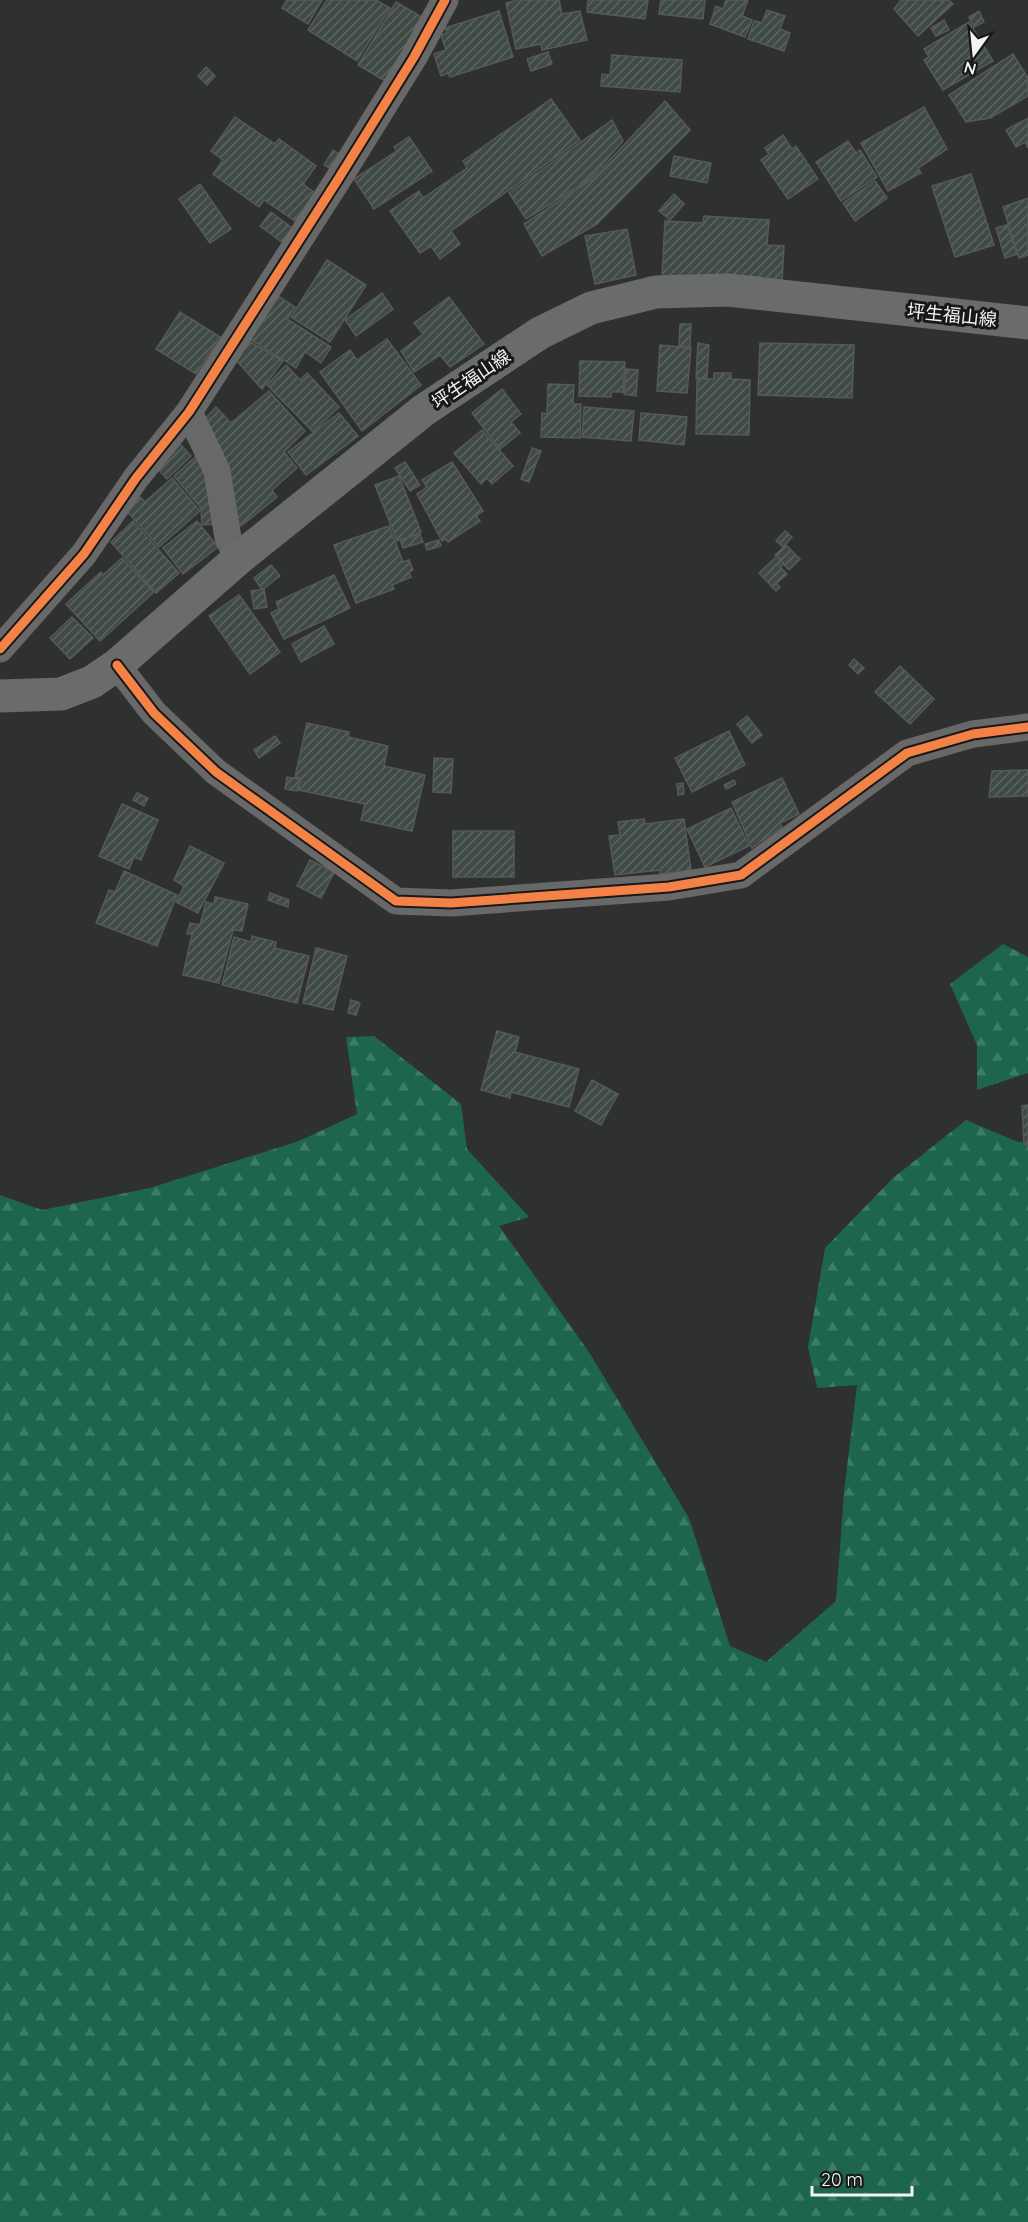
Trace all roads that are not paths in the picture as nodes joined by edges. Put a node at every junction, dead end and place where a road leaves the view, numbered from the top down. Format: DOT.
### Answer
graph roads {
  1 [pos="445,0"];
  2 [pos="1028,323"];
  3 [pos="189,412"];
  4 [pos="238,559"];
  5 [pos="0,649"];
  6 [pos="117,665"];
  7 [pos="0,696"];
  8 [pos="1028,727"];
  1 -- 3 [label="street"];
  2 -- 4 [label="main road, 坪生福山線"];
  3 -- 4 [label="street"];
  3 -- 5 [label="street"];
  4 -- 6 [label="main road, 坪生福山線"];
  6 -- 7 [label="main road, 坪生福山線"];
  6 -- 8 [label="street"];
}
